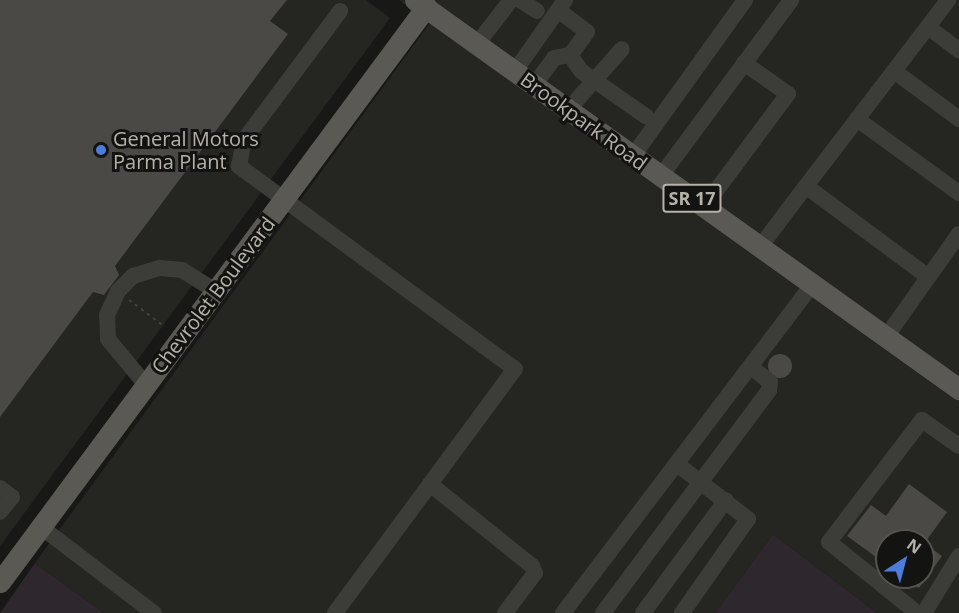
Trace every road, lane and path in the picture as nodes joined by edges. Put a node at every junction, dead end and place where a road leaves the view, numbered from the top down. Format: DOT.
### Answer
graph roads {
  1 [pos="511,0"];
  2 [pos="520,0"];
  3 [pos="746,0"];
  4 [pos="791,0"];
  5 [pos="948,0"];
  6 [pos="425,2"];
  7 [pos="561,5"];
  8 [pos="340,11"];
  9 [pos="537,12"];
  10 [pos="928,27"];
  11 [pos="477,44"];
  12 [pos="622,49"];
  13 [pos="959,50"];
  14 [pos="570,55"];
  15 [pos="744,63"];
  16 [pos="515,71"];
  17 [pos="894,71"];
  18 [pos="594,80"];
  19 [pos="534,85"];
  20 [pos="568,110"];
  21 [pos="647,117"];
  22 [pos="857,119"];
  23 [pos="959,119"];
  24 [pos="633,156"];
  25 [pos="661,176"];
  26 [pos="806,186"];
  27 [pos="959,193"];
  28 [pos="284,198"];
  29 [pos="704,207"];
  30 [pos="959,234"];
  31 [pos="760,247"];
  32 [pos="927,276"];
  33 [pos="813,284"];
  34 [pos="118,291"];
  35 [pos="216,291"];
  36 [pos="165,327"];
  37 [pos="886,336"];
  38 [pos="751,367"];
  39 [pos="146,385"];
  40 [pos="959,389"];
  41 [pos="959,446"];
  42 [pos="676,464"];
  43 [pos="701,482"];
  44 [pos="430,484"];
  45 [pos="0,488"];
  46 [pos="726,500"];
  47 [pos="0,512"];
  48 [pos="40,527"];
  49 [pos="959,556"];
  50 [pos="0,582"];
  51 [pos="565,612"];
  52 [pos="154,613"];
  53 [pos="335,613"];
  54 [pos="505,613"];
  55 [pos="603,613"];
  56 [pos="643,613"];
  57 [pos="682,613"];
  58 [pos="917,613"];
  59 [pos="924,613"];
  1 -- 11 [label="lane"];
  2 -- 9 [label="lane"];
  3 -- 24 [label="lane"];
  4 -- 15 [label="lane"];
  5 -- 10 [label="lane"];
  6 -- 11 [label="main road, Brookpark Road / SR 17"];
  6 -- 28 [label="main road, Chevrolet Boulevard"];
  7 -- 14 [label="lane"];
  7 -- 16 [label="lane"];
  8 -- 28 [label="lane"];
  10 -- 13 [label="lane"];
  10 -- 17 [label="lane"];
  11 -- 16 [label="main road, Brookpark Road / SR 17"];
  12 -- 18 [label="lane"];
  14 -- 18 [label="lane"];
  14 -- 19 [label="lane"];
  15 -- 25 [label="lane"];
  15 -- 29 [label="lane"];
  16 -- 19 [label="main road, Brookpark Road / SR 17"];
  17 -- 22 [label="lane"];
  17 -- 23 [label="lane"];
  18 -- 20 [label="lane"];
  18 -- 21 [label="lane"];
  19 -- 20 [label="main road, Brookpark Road / SR 17"];
  20 -- 24 [label="main road, Brookpark Road / SR 17"];
  22 -- 26 [label="lane"];
  22 -- 27 [label="lane"];
  24 -- 25 [label="main road, Brookpark Road / SR 17"];
  25 -- 29 [label="main road, Brookpark Road / SR 17"];
  26 -- 31 [label="lane"];
  26 -- 32 [label="lane"];
  28 -- 35 [label="main road, Chevrolet Boulevard"];
  28 -- 44 [label="lane"];
  29 -- 31 [label="main road, Brookpark Road / SR 17"];
  30 -- 32 [label="lane"];
  31 -- 33 [label="main road, Brookpark Road / SR 17"];
  32 -- 37 [label="lane"];
  33 -- 37 [label="main road, Brookpark Road / SR 17"];
  33 -- 38 [label="lane"];
  34 -- 35 [label="lane"];
  34 -- 36 [label="path"];
  34 -- 39 [label="lane"];
  35 -- 39 [label="main road, Chevrolet Boulevard"];
  37 -- 40 [label="main road, Brookpark Road / SR 17"];
  38 -- 42 [label="lane"];
  38 -- 43 [label="lane"];
  39 -- 48 [label="main road, Chevrolet Boulevard"];
  41 -- 58 [label="lane"];
  42 -- 43 [label="lane"];
  42 -- 51 [label="lane"];
  43 -- 46 [label="lane"];
  43 -- 55 [label="lane"];
  44 -- 53 [label="lane"];
  44 -- 54 [label="lane"];
  45 -- 47 [label="lane"];
  46 -- 56 [label="lane"];
  46 -- 57 [label="lane"];
  48 -- 50 [label="main road, Chevrolet Boulevard"];
  48 -- 52 [label="lane"];
  49 -- 59 [label="lane"];
}
